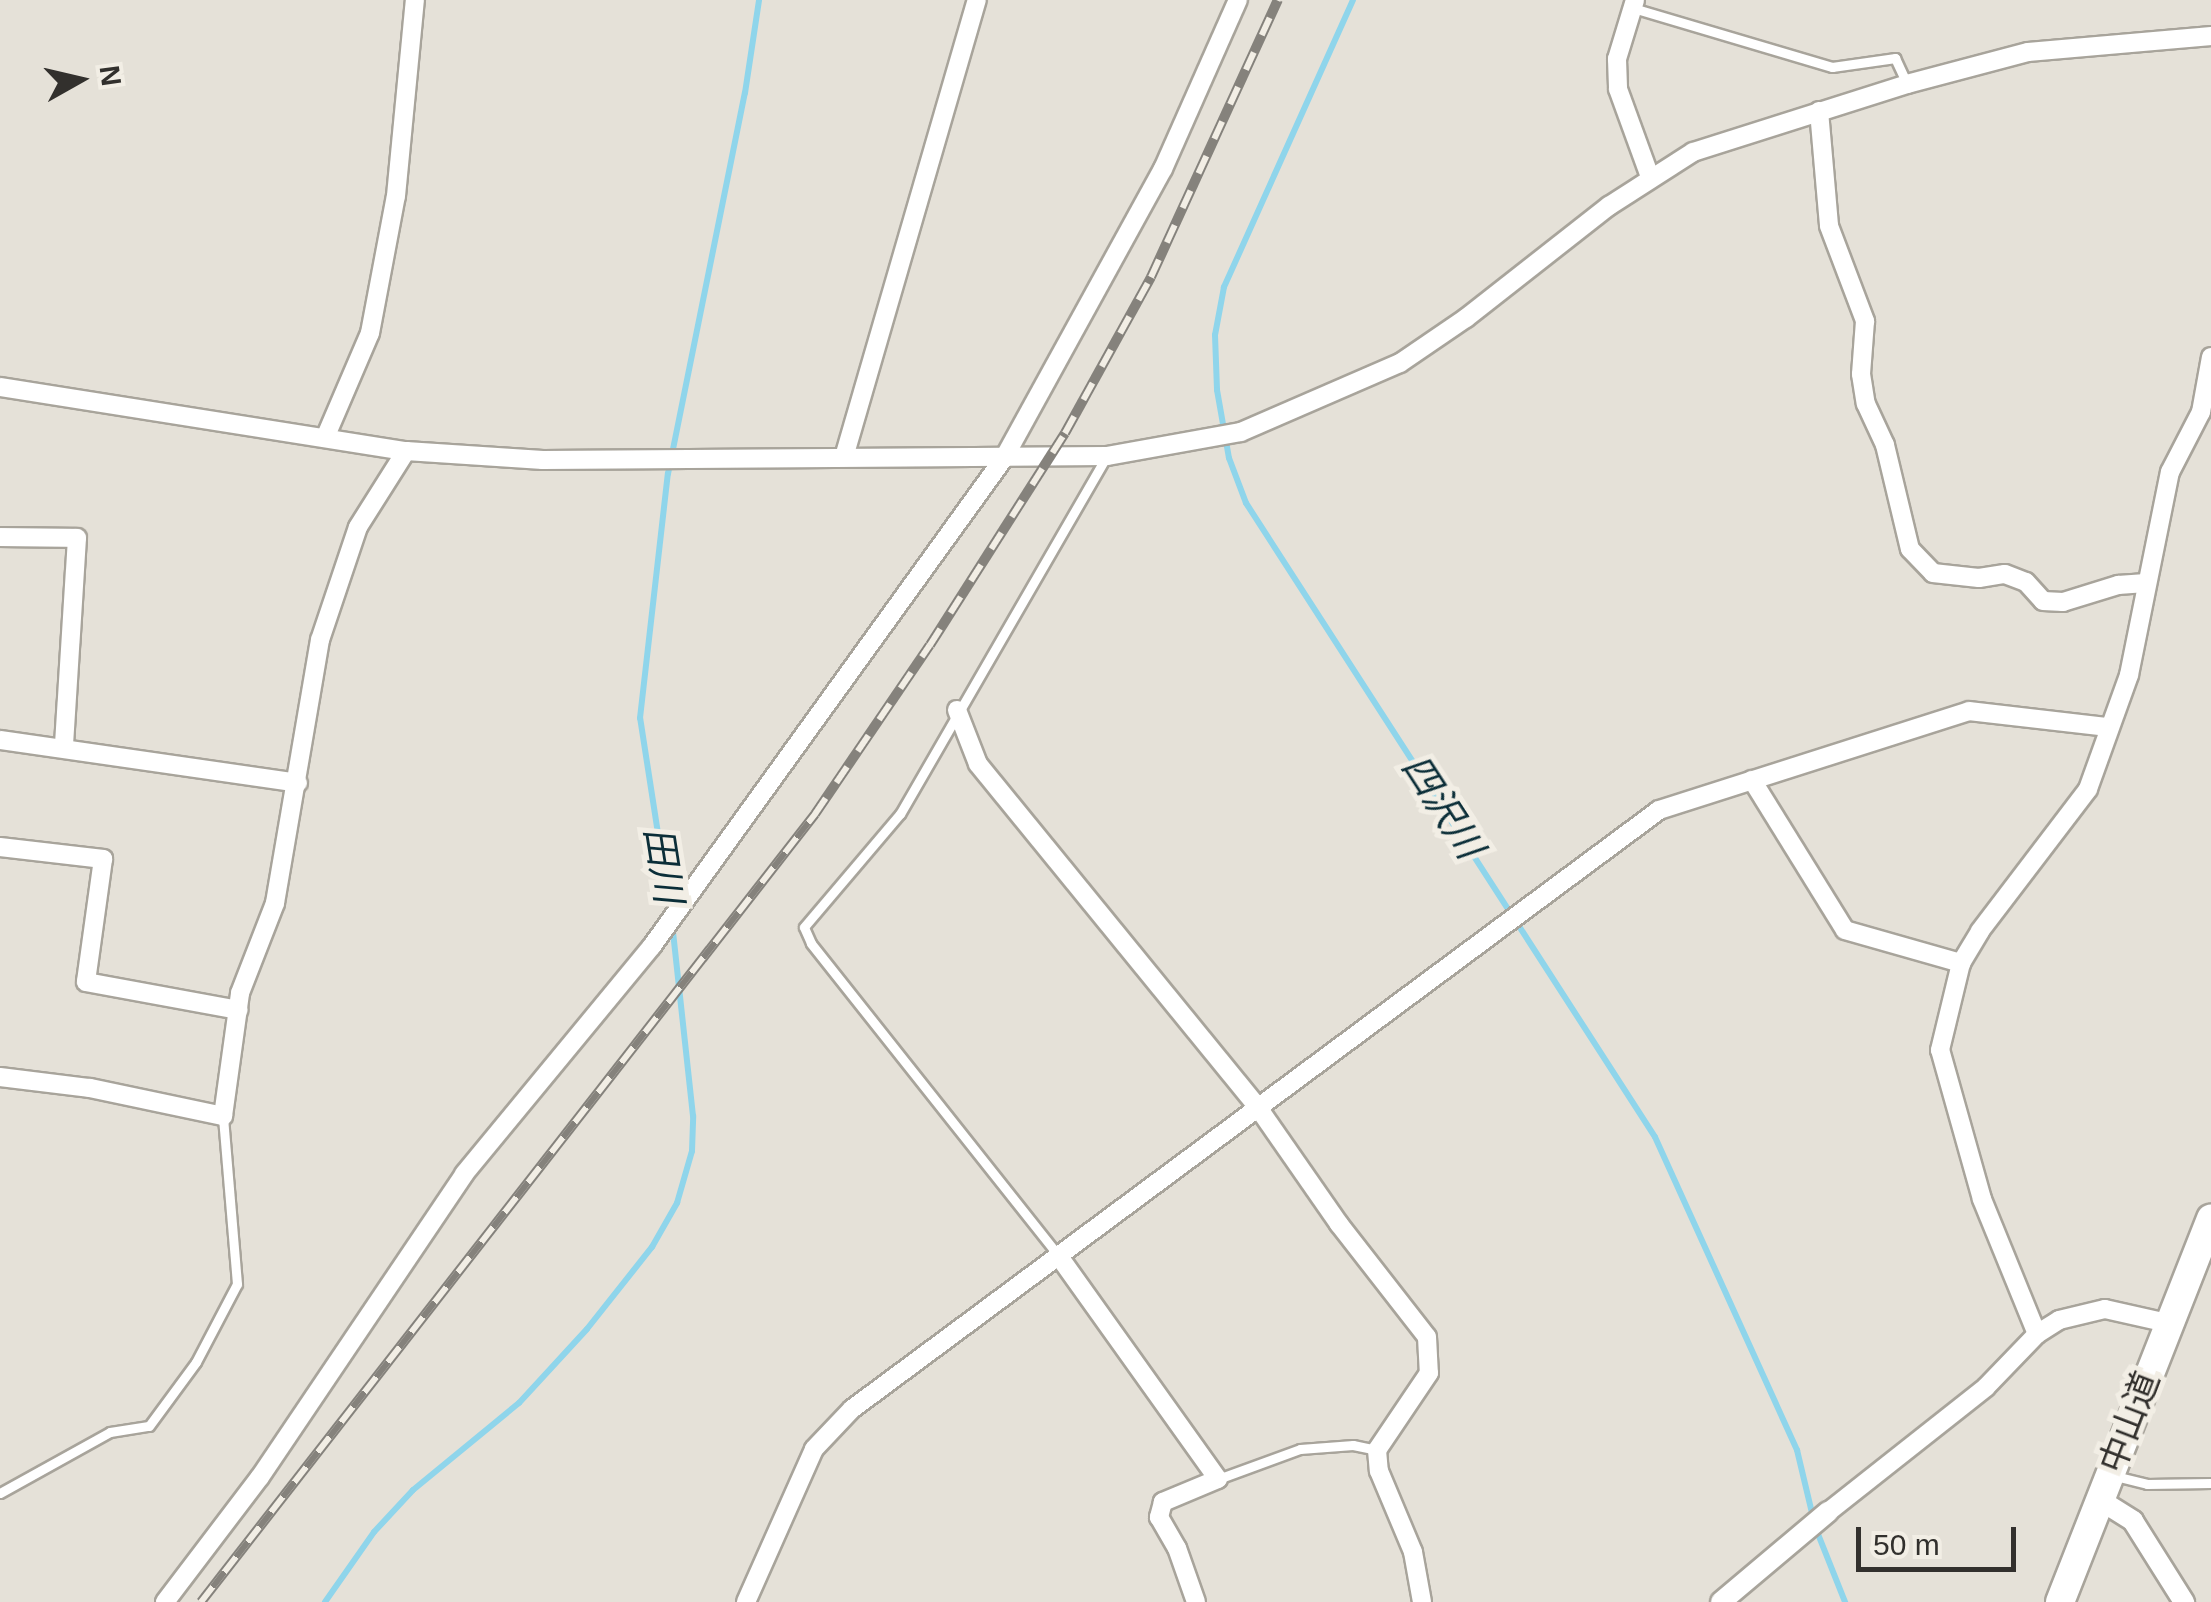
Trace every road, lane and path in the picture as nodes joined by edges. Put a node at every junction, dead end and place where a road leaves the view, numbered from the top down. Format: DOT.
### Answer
graph roads {
  1 [pos="415,0"];
  2 [pos="976,0"];
  3 [pos="1238,0"];
  4 [pos="1634,4"];
  5 [pos="2211,36"];
  6 [pos="1907,84"];
  7 [pos="1819,111"];
  8 [pos="1650,177"];
  9 [pos="2211,357"];
  10 [pos="0,387"];
  11 [pos="325,438"];
  12 [pos="406,451"];
  13 [pos="1107,456"];
  14 [pos="844,457"];
  15 [pos="1004,458"];
  16 [pos="0,538"];
  17 [pos="2146,583"];
  18 [pos="957,710"];
  19 [pos="2108,727"];
  20 [pos="0,740"];
  21 [pos="64,747"];
  22 [pos="1752,780"];
  23 [pos="298,783"];
  24 [pos="0,847"];
  25 [pos="1961,963"];
  26 [pos="238,1010"];
  27 [pos="0,1078"];
  28 [pos="1257,1106"];
  29 [pos="223,1116"];
  30 [pos="2211,1218"];
  31 [pos="1058,1255"];
  32 [pos="2166,1324"];
  33 [pos="2037,1334"];
  34 [pos="1377,1450"];
  35 [pos="1218,1479"];
  36 [pos="2211,1483"];
  37 [pos="2104,1487"];
  38 [pos="0,1494"];
  39 [pos="1828,1512"];
  40 [pos="166,1602"];
  41 [pos="746,1602"];
  42 [pos="1196,1602"];
  43 [pos="1422,1602"];
  44 [pos="1722,1602"];
  45 [pos="2060,1602"];
  46 [pos="2184,1602"];
  1 -- 11 [label="street"];
  2 -- 14 [label="street"];
  3 -- 15 [label="street"];
  4 -- 6 [label="lane"];
  4 -- 8 [label="street"];
  5 -- 6 [label="street"];
  6 -- 7 [label="street"];
  7 -- 8 [label="street"];
  7 -- 17 [label="street"];
  8 -- 13 [label="street"];
  9 -- 17 [label="street"];
  10 -- 11 [label="street"];
  11 -- 12 [label="street"];
  12 -- 14 [label="street"];
  12 -- 23 [label="street"];
  13 -- 15 [label="street"];
  13 -- 18 [label="lane"];
  14 -- 15 [label="street"];
  15 -- 40 [label="street"];
  16 -- 21 [label="street"];
  17 -- 19 [label="street"];
  18 -- 28 [label="street"];
  18 -- 31 [label="lane"];
  19 -- 22 [label="street"];
  19 -- 25 [label="street"];
  20 -- 21 [label="street"];
  21 -- 23 [label="street"];
  22 -- 25 [label="street"];
  22 -- 28 [label="street"];
  23 -- 26 [label="street"];
  24 -- 26 [label="street"];
  25 -- 33 [label="street"];
  26 -- 29 [label="street"];
  27 -- 29 [label="street"];
  28 -- 31 [label="street"];
  28 -- 34 [label="street"];
  29 -- 38 [label="lane"];
  30 -- 32 [label="highway, 中山道"];
  31 -- 35 [label="street"];
  31 -- 41 [label="street"];
  32 -- 33 [label="street"];
  32 -- 37 [label="highway, 中山道"];
  33 -- 39 [label="street"];
  34 -- 35 [label="lane"];
  34 -- 43 [label="street"];
  35 -- 42 [label="street"];
  36 -- 37 [label="lane"];
  37 -- 45 [label="highway"];
  37 -- 46 [label="street, 中山道"];
  39 -- 44 [label="street"];
}
